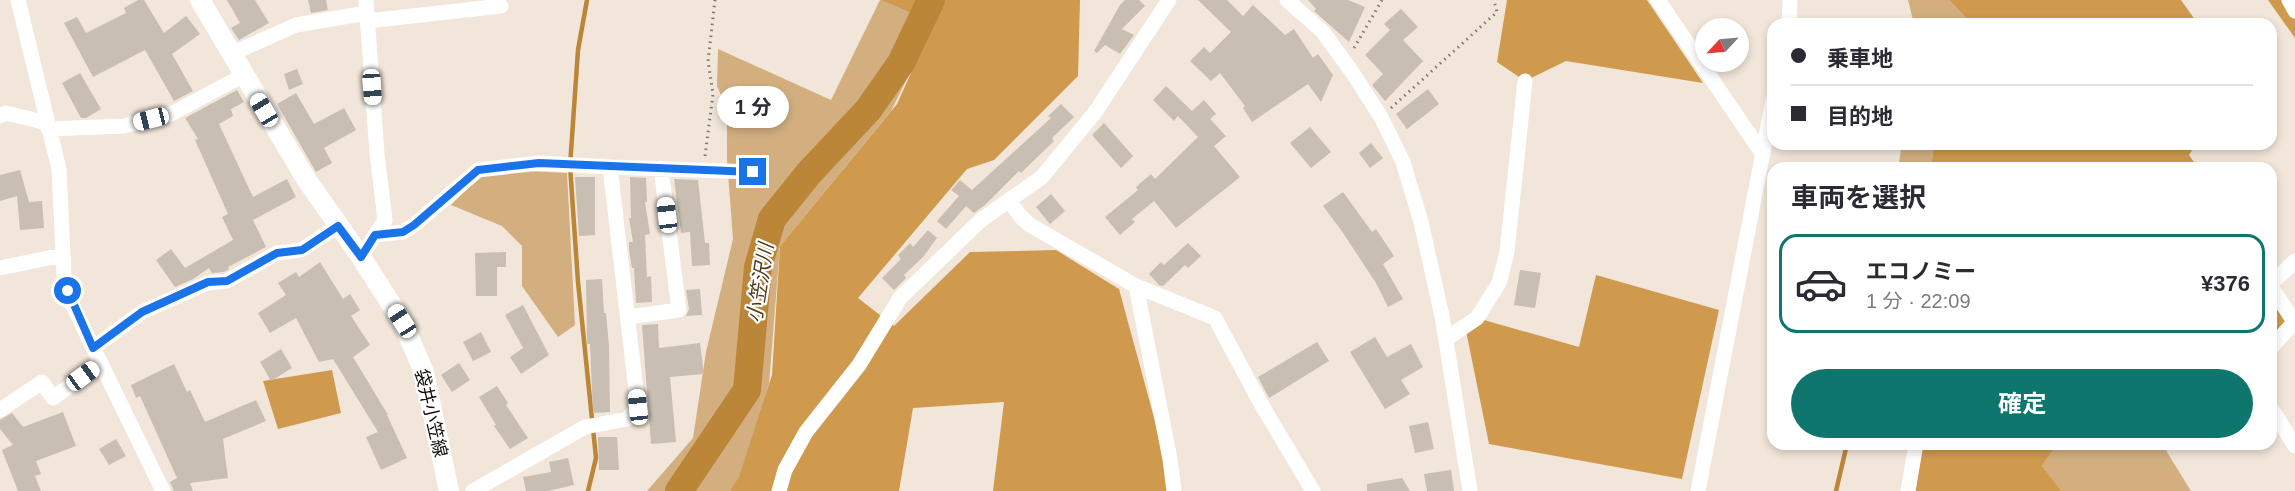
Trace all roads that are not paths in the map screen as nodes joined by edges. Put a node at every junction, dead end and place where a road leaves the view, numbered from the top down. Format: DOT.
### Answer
graph roads {
  1 [pos="18,0"];
  2 [pos="200,0"];
  3 [pos="1169,0"];
  4 [pos="1287,0"];
  5 [pos="1658,0"];
  6 [pos="1790,0"];
  7 [pos="2289,0"];
  8 [pos="501,6"];
  9 [pos="367,11"];
  10 [pos="2295,11"];
  11 [pos="1789,18"];
  12 [pos="231,54"];
  13 [pos="244,75"];
  14 [pos="1525,81"];
  15 [pos="0,116"];
  16 [pos="47,126"];
  17 [pos="1767,146"];
  18 [pos="1765,162"];
  19 [pos="610,167"];
  20 [pos="661,168"];
  21 [pos="753,172"];
  22 [pos="1009,201"];
  23 [pos="338,226"];
  24 [pos="375,235"];
  25 [pos="63,255"];
  26 [pos="361,257"];
  27 [pos="2295,261"];
  28 [pos="0,268"];
  29 [pos="2277,279"];
  30 [pos="1136,286"];
  31 [pos="2277,294"];
  32 [pos="628,317"];
  33 [pos="1446,339"];
  34 [pos="2277,342"];
  35 [pos="93,348"];
  36 [pos="101,363"];
  37 [pos="0,410"];
  38 [pos="2277,418"];
  39 [pos="2295,446"];
  40 [pos="1915,450"];
  41 [pos="163,491"];
  42 [pos="449,491"];
  43 [pos="473,491"];
  44 [pos="779,491"];
  45 [pos="1174,491"];
  46 [pos="1313,491"];
  47 [pos="1470,491"];
  48 [pos="1698,491"];
  49 [pos="1908,491"];
  1 -- 16 [label="street"];
  2 -- 12 [label="main road, 袋井小笠線"];
  3 -- 22 [label="street"];
  4 -- 33 [label="street"];
  5 -- 18 [label="street"];
  6 -- 11 [label="street"];
  7 -- 10 [label="street"];
  8 -- 9 [label="street"];
  9 -- 12 [label="street"];
  9 -- 24 [label="street"];
  12 -- 13 [label="main road, 袋井小笠線"];
  13 -- 16 [label="street"];
  13 -- 23 [label="main road, 袋井小笠線"];
  14 -- 33 [label="street"];
  15 -- 16 [label="street"];
  16 -- 25 [label="street"];
  17 -- 18 [label="street"];
  18 -- 48 [label="street"];
  19 -- 20 [label="street"];
  19 -- 24 [label="street"];
  19 -- 32 [label="street"];
  20 -- 21 [label="street"];
  20 -- 32 [label="street"];
  22 -- 30 [label="street"];
  22 -- 44 [label="street"];
  23 -- 26 [label="main road, 袋井小笠線"];
  23 -- 35 [label="street"];
  24 -- 26 [label="street"];
  25 -- 28 [label="street"];
  25 -- 35 [label="street"];
  26 -- 42 [label="main road, 袋井小笠線"];
  27 -- 29 [label="street"];
  30 -- 45 [label="street"];
  30 -- 46 [label="street"];
  31 -- 34 [label="street"];
  32 -- 43 [label="street"];
  33 -- 47 [label="street"];
  35 -- 36 [label="street"];
  36 -- 37 [label="street"];
  36 -- 41 [label="street"];
  38 -- 39 [label="street"];
  40 -- 49 [label="street"];
}
